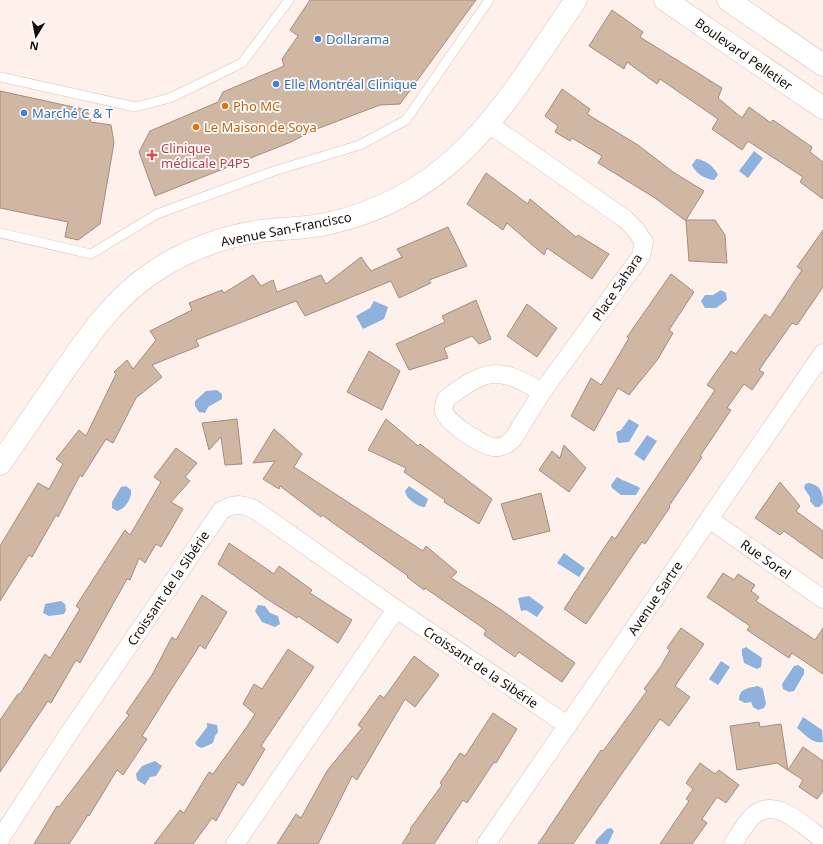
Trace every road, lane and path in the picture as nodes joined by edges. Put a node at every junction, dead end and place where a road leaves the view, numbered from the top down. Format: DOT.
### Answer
graph roads {
  1 [pos="290,0"];
  2 [pos="489,0"];
  3 [pos="576,0"];
  4 [pos="665,0"];
  5 [pos="728,0"];
  6 [pos="823,65"];
  7 [pos="0,77"];
  8 [pos="823,108"];
  9 [pos="489,124"];
  10 [pos="0,232"];
  11 [pos="823,354"];
  12 [pos="542,392"];
  13 [pos="0,464"];
  14 [pos="709,519"];
  15 [pos="823,599"];
  16 [pos="396,609"];
  17 [pos="567,725"];
  18 [pos="0,839"];
  19 [pos="823,840"];
  20 [pos="235,844"];
  21 [pos="486,844"];
  22 [pos="733,844"];
  1 -- 7 [label="lane"];
  2 -- 10 [label="lane"];
  3 -- 9 [label="street, Avenue San-Francisco"];
  4 -- 8 [label="street, Boulevard Pelletier"];
  5 -- 6 [label="street"];
  9 -- 12 [label="street, Place Sahara"];
  9 -- 13 [label="street, Avenue San-Francisco"];
  11 -- 14 [label="street, Avenue Sartre"];
  12 -- 12 [label="street, Place Sahara"];
  14 -- 15 [label="street, Rue Sorel"];
  14 -- 17 [label="street, Avenue Sartre"];
  16 -- 17 [label="street, Croissant de la Sibérie"];
  16 -- 18 [label="street, Croissant de la Sibérie"];
  16 -- 20 [label="street"];
  17 -- 21 [label="street, Avenue Sartre"];
  19 -- 22 [label="street"];
}
